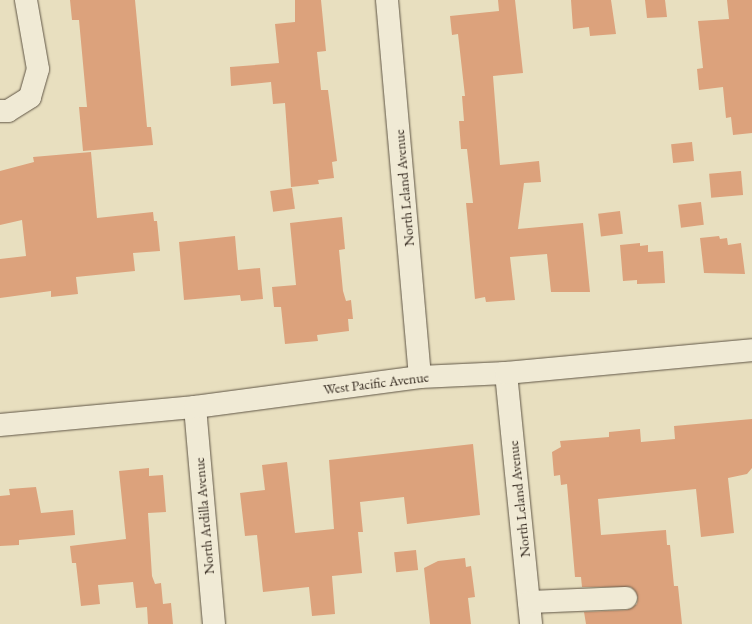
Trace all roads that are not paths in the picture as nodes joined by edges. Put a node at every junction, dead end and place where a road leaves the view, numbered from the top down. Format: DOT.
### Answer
graph roads {
  1 [pos="26,0"];
  2 [pos="387,0"];
  3 [pos="0,111"];
  4 [pos="752,350"];
  5 [pos="506,373"];
  6 [pos="420,377"];
  7 [pos="195,408"];
  8 [pos="0,425"];
  9 [pos="626,598"];
  10 [pos="529,602"];
  11 [pos="214,624"];
  12 [pos="531,624"];
  1 -- 3 [label="street"];
  2 -- 6 [label="street, North Leland Avenue"];
  4 -- 5 [label="street, West Pacific Avenue"];
  5 -- 6 [label="street, West Pacific Avenue"];
  5 -- 10 [label="street, North Leland Avenue"];
  6 -- 7 [label="street, West Pacific Avenue"];
  7 -- 8 [label="street, West Pacific Avenue"];
  7 -- 11 [label="street, North Ardilla Avenue"];
  9 -- 10 [label="street"];
  10 -- 12 [label="street, North Leland Avenue"];
}
